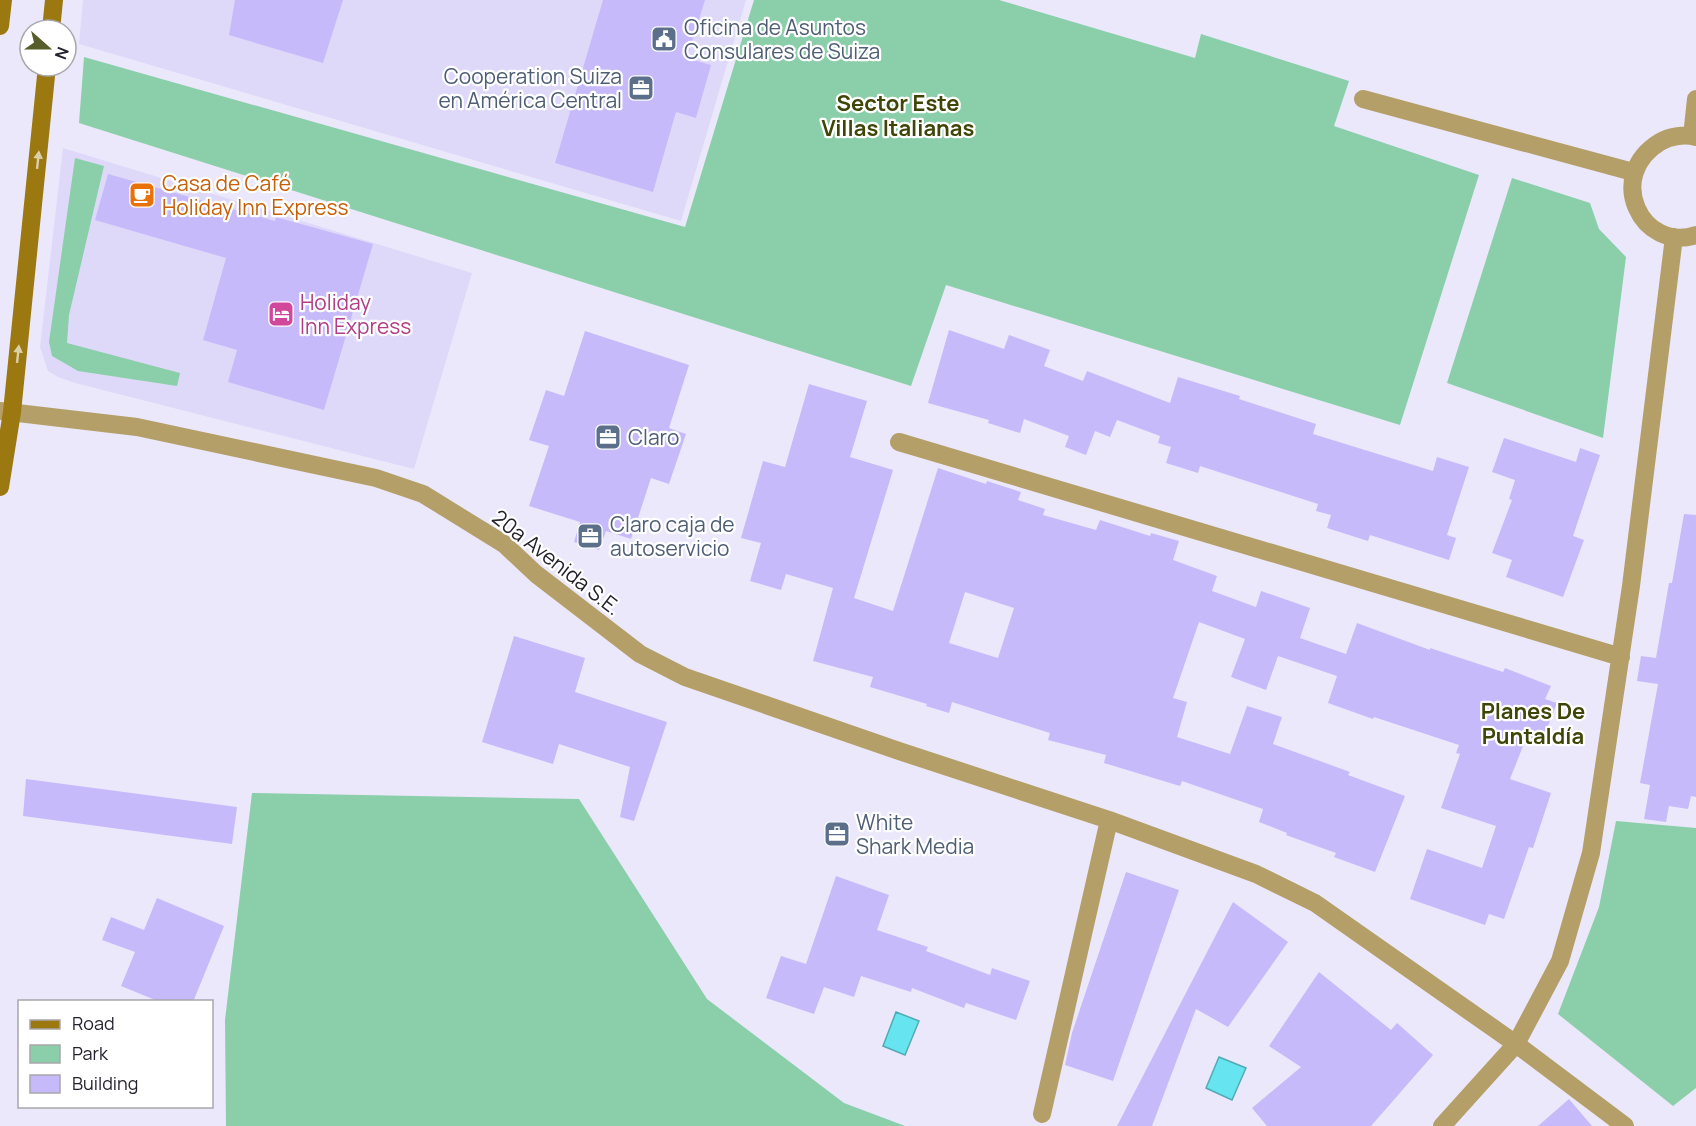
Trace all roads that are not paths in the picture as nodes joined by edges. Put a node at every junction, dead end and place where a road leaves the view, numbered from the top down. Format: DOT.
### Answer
graph roads {
  1 [pos="3,0"];
  2 [pos="54,0"];
  3 [pos="52,18"];
  4 [pos="0,26"];
  5 [pos="46,78"];
  6 [pos="1364,99"];
  7 [pos="1696,99"];
  8 [pos="1694,137"];
  9 [pos="1633,172"];
  10 [pos="1696,235"];
  11 [pos="1674,237"];
  12 [pos="6,412"];
  13 [pos="899,442"];
  14 [pos="0,487"];
  15 [pos="1620,657"];
  16 [pos="1109,820"];
  17 [pos="1516,1044"];
  18 [pos="1042,1114"];
  19 [pos="1442,1126"];
  20 [pos="1625,1126"];
  1 -- 4 [label="main road"];
  2 -- 3 [label="main road"];
  12 -- 5 [label="main road, one-way"];
  6 -- 9 [label="street"];
  7 -- 8 [label="street"];
  8 -- 9 [label="street"];
  9 -- 11 [label="street"];
  10 -- 11 [label="street"];
  11 -- 15 [label="street"];
  12 -- 14 [label="main road"];
  12 -- 16 [label="street, 20a Avenida S.E."];
  13 -- 15 [label="street"];
  15 -- 17 [label="street"];
  16 -- 17 [label="street, 20a Avenida S.E."];
  16 -- 18 [label="street"];
  17 -- 19 [label="street"];
  17 -- 20 [label="street, 20a Avenida S.E."];
}
